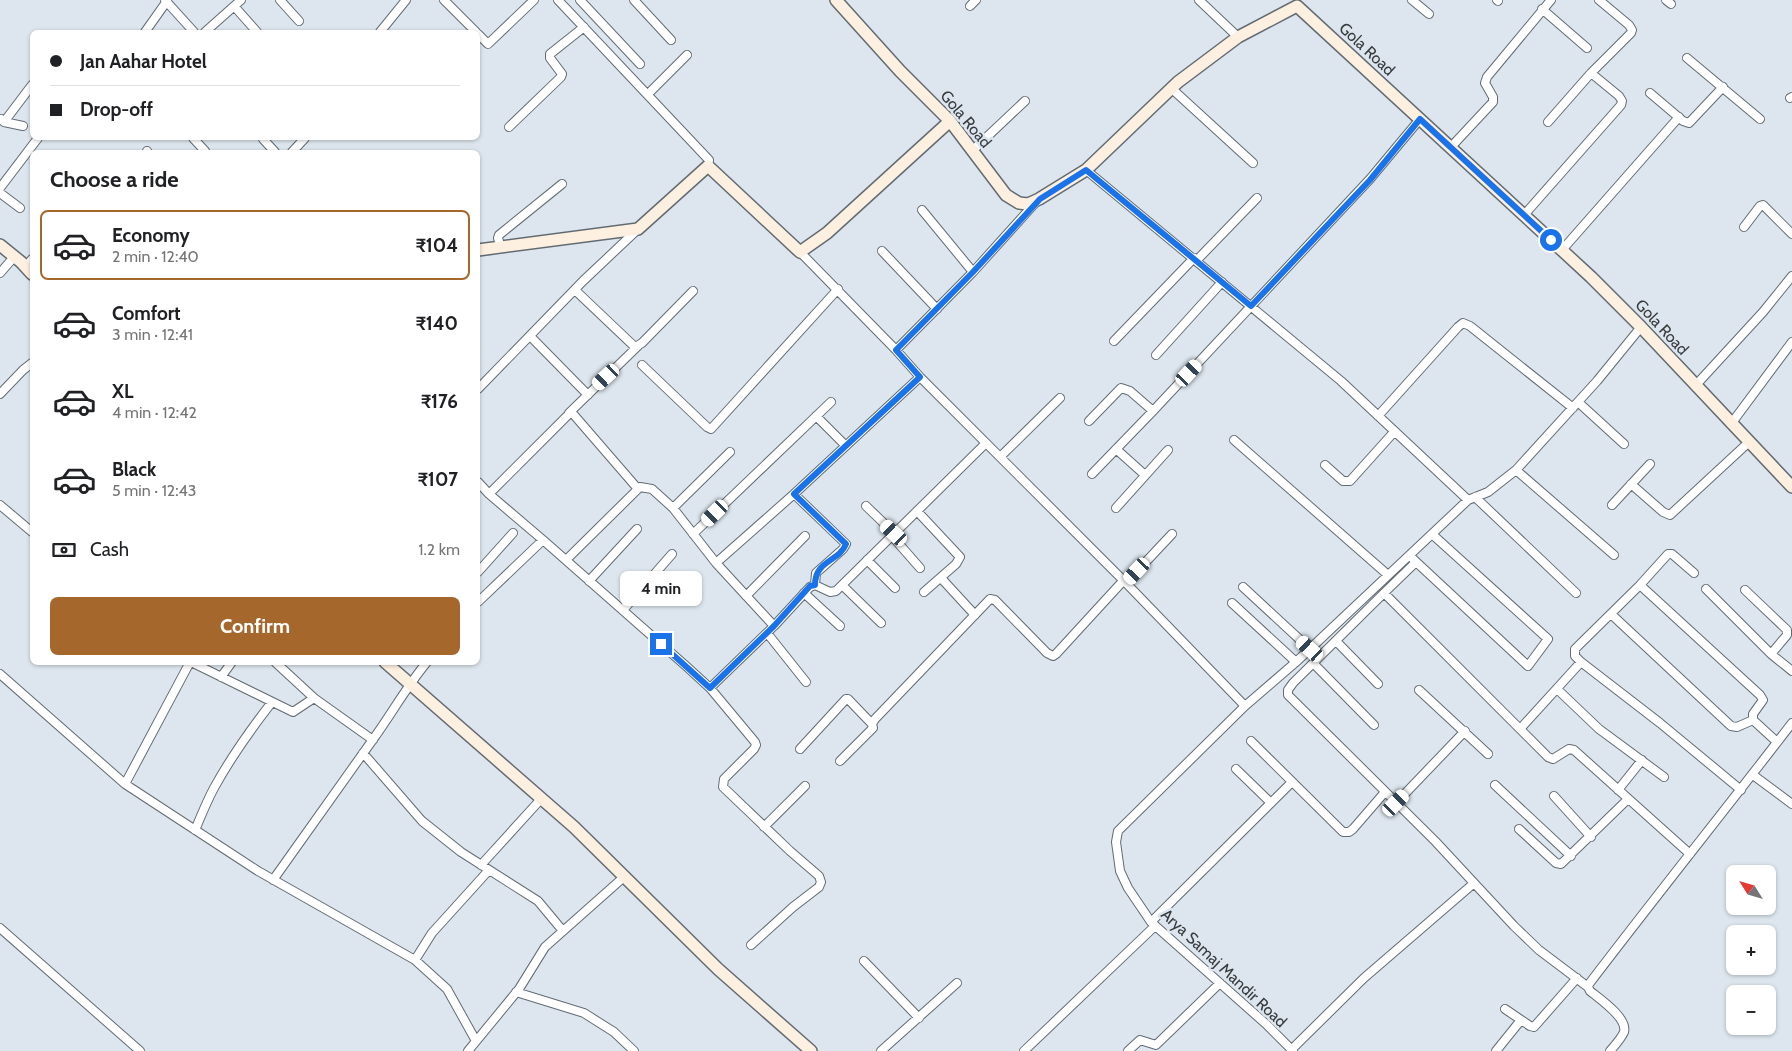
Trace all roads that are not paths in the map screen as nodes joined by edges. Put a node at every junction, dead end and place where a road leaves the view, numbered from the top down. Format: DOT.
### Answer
graph roads {
  1 [pos="240,0"];
  2 [pos="280,0"];
  3 [pos="406,0"];
  4 [pos="444,0"];
  5 [pos="534,0"];
  6 [pos="558,0"];
  7 [pos="580,0"];
  8 [pos="634,0"];
  9 [pos="836,0"];
  10 [pos="1199,0"];
  11 [pos="1412,0"];
  12 [pos="1551,0"];
  13 [pos="1599,0"];
  14 [pos="166,1"];
  15 [pos="1296,2"];
  16 [pos="234,6"];
  17 [pos="1542,10"];
  18 [pos="1428,14"];
  19 [pos="299,20"];
  20 [pos="584,27"];
  21 [pos="150,30"];
  22 [pos="192,30"];
  23 [pos="207,30"];
  24 [pos="255,30"];
  25 [pos="382,30"];
  26 [pos="474,30"];
  27 [pos="480,36"];
  28 [pos="1238,36"];
  29 [pos="671,40"];
  30 [pos="1587,48"];
  31 [pos="687,55"];
  32 [pos="1687,58"];
  33 [pos="640,64"];
  34 [pos="1591,73"];
  35 [pos="30,87"];
  36 [pos="1722,87"];
  37 [pos="1171,88"];
  38 [pos="1650,93"];
  39 [pos="648,94"];
  40 [pos="1025,101"];
  41 [pos="1679,117"];
  42 [pos="1420,119"];
  43 [pos="1760,119"];
  44 [pos="2,120"];
  45 [pos="950,121"];
  46 [pos="1548,122"];
  47 [pos="23,126"];
  48 [pos="509,127"];
  49 [pos="36,140"];
  50 [pos="195,140"];
  51 [pos="264,140"];
  52 [pos="303,140"];
  53 [pos="1451,147"];
  54 [pos="203,150"];
  55 [pos="272,150"];
  56 [pos="294,150"];
  57 [pos="972,151"];
  58 [pos="1253,163"];
  59 [pos="708,166"];
  60 [pos="1086,170"];
  61 [pos="562,184"];
  62 [pos="0,188"];
  63 [pos="0,193"];
  64 [pos="1256,198"];
  65 [pos="1040,199"];
  66 [pos="20,208"];
  67 [pos="922,210"];
  68 [pos="1524,214"];
  69 [pos="1744,227"];
  70 [pos="638,229"];
  71 [pos="1792,234"];
  72 [pos="0,245"];
  73 [pos="501,248"];
  74 [pos="480,250"];
  75 [pos="1562,250"];
  76 [pos="882,251"];
  77 [pos="800,252"];
  78 [pos="14,256"];
  79 [pos="1195,260"];
  80 [pos="30,266"];
  81 [pos="973,272"];
  82 [pos="0,273"];
  83 [pos="1792,276"];
  84 [pos="1222,282"];
  85 [pos="838,289"];
  86 [pos="575,290"];
  87 [pos="693,291"];
  88 [pos="1251,306"];
  89 [pos="937,309"];
  90 [pos="1641,327"];
  91 [pos="530,336"];
  92 [pos="1114,341"];
  93 [pos="1792,342"];
  94 [pos="638,346"];
  95 [pos="896,350"];
  96 [pos="1156,355"];
  97 [pos="30,365"];
  98 [pos="642,365"];
  99 [pos="920,377"];
  100 [pos="1695,386"];
  101 [pos="480,387"];
  102 [pos="0,394"];
  103 [pos="588,395"];
  104 [pos="1060,398"];
  105 [pos="831,402"];
  106 [pos="1575,405"];
  107 [pos="1153,411"];
  108 [pos="569,413"];
  109 [pos="816,416"];
  110 [pos="1378,416"];
  111 [pos="1089,421"];
  112 [pos="1731,424"];
  113 [pos="1394,432"];
  114 [pos="1234,440"];
  115 [pos="986,442"];
  116 [pos="1749,442"];
  117 [pos="1624,444"];
  118 [pos="846,446"];
  119 [pos="1116,449"];
  120 [pos="1168,450"];
  121 [pos="730,452"];
  122 [pos="1000,457"];
  123 [pos="1650,464"];
  124 [pos="1324,465"];
  125 [pos="1516,470"];
  126 [pos="1092,474"];
  127 [pos="1146,475"];
  128 [pos="480,484"];
  129 [pos="1631,484"];
  130 [pos="1792,487"];
  131 [pos="638,489"];
  132 [pos="489,494"];
  133 [pos="794,494"];
  134 [pos="1472,499"];
  135 [pos="0,505"];
  136 [pos="1612,505"];
  137 [pos="866,506"];
  138 [pos="673,508"];
  139 [pos="1116,508"];
  140 [pos="917,511"];
  141 [pos="637,529"];
  142 [pos="30,530"];
  143 [pos="513,533"];
  144 [pos="693,534"];
  145 [pos="1172,534"];
  146 [pos="893,535"];
  147 [pos="1433,535"];
  148 [pos="805,536"];
  149 [pos="543,540"];
  150 [pos="672,554"];
  151 [pos="1410,555"];
  152 [pos="1614,555"];
  153 [pos="566,560"];
  154 [pos="868,560"];
  155 [pos="1416,562"];
  156 [pos="716,563"];
  157 [pos="920,568"];
  158 [pos="480,570"];
  159 [pos="1694,573"];
  160 [pos="1388,575"];
  161 [pos="941,578"];
  162 [pos="590,581"];
  163 [pos="1124,582"];
  164 [pos="815,585"];
  165 [pos="842,585"];
  166 [pos="1640,585"];
  167 [pos="1242,587"];
  168 [pos="895,588"];
  169 [pos="1706,589"];
  170 [pos="1745,590"];
  171 [pos="924,592"];
  172 [pos="804,593"];
  173 [pos="1384,593"];
  174 [pos="1576,593"];
  175 [pos="746,596"];
  176 [pos="480,600"];
  177 [pos="1232,603"];
  178 [pos="623,610"];
  179 [pos="1611,614"];
  180 [pos="975,615"];
  181 [pos="881,623"];
  182 [pos="774,626"];
  183 [pos="840,626"];
  184 [pos="767,633"];
  185 [pos="1336,640"];
  186 [pos="1310,649"];
  187 [pos="1771,654"];
  188 [pos="1296,662"];
  189 [pos="1581,662"];
  190 [pos="1313,663"];
  191 [pos="188,665"];
  192 [pos="196,665"];
  193 [pos="230,665"];
  194 [pos="278,665"];
  195 [pos="388,665"];
  196 [pos="424,665"];
  197 [pos="1792,672"];
  198 [pos="0,674"];
  199 [pos="221,677"];
  200 [pos="806,682"];
  201 [pos="408,684"];
  202 [pos="1378,684"];
  203 [pos="710,688"];
  204 [pos="1557,689"];
  205 [pos="1419,690"];
  206 [pos="314,698"];
  207 [pos="272,702"];
  208 [pos="1245,706"];
  209 [pos="1753,720"];
  210 [pos="1792,723"];
  211 [pos="872,724"];
  212 [pos="1374,725"];
  213 [pos="1520,729"];
  214 [pos="1465,731"];
  215 [pos="372,740"];
  216 [pos="1251,741"];
  217 [pos="1777,742"];
  218 [pos="800,749"];
  219 [pos="363,753"];
  220 [pos="1488,754"];
  221 [pos="1642,760"];
  222 [pos="840,761"];
  223 [pos="1236,769"];
  224 [pos="1753,775"];
  225 [pos="1664,777"];
  226 [pos="1292,782"];
  227 [pos="125,784"];
  228 [pos="1495,785"];
  229 [pos="805,786"];
  230 [pos="1618,790"];
  231 [pos="1741,790"];
  232 [pos="1385,792"];
  233 [pos="1554,796"];
  234 [pos="541,799"];
  235 [pos="1628,799"];
  236 [pos="1271,803"];
  237 [pos="1396,803"];
  238 [pos="1792,804"];
  239 [pos="764,827"];
  240 [pos="1519,829"];
  241 [pos="195,830"];
  242 [pos="1591,837"];
  243 [pos="1690,854"];
  244 [pos="1570,856"];
  245 [pos="481,865"];
  246 [pos="489,870"];
  247 [pos="625,876"];
  248 [pos="273,880"];
  249 [pos="1473,884"];
  250 [pos="1153,924"];
  251 [pos="0,928"];
  252 [pos="563,931"];
  253 [pos="751,945"];
  254 [pos="415,960"];
  255 [pos="864,961"];
  256 [pos="1577,978"];
  257 [pos="957,983"];
  258 [pos="1220,983"];
  259 [pos="1588,987"];
  260 [pos="516,992"];
  261 [pos="1506,1009"];
  262 [pos="919,1018"];
  263 [pos="1522,1020"];
  264 [pos="476,1041"];
  265 [pos="1292,1050"];
  266 [pos="140,1051"];
  267 [pos="468,1051"];
  268 [pos="634,1051"];
  269 [pos="811,1051"];
  270 [pos="881,1051"];
  271 [pos="1024,1051"];
  272 [pos="1128,1051"];
  273 [pos="1496,1051"];
  274 [pos="1610,1051"];
  1 -- 16 [label="street"];
  2 -- 19 [label="street"];
  3 -- 25 [label="street"];
  4 -- 26 [label="street"];
  5 -- 27 [label="street"];
  6 -- 20 [label="street"];
  7 -- 33 [label="street"];
  8 -- 29 [label="street"];
  9 -- 45 [label="street, Gola Road"];
  10 -- 28 [label="street"];
  11 -- 18 [label="street"];
  12 -- 17 [label="street"];
  13 -- 34 [label="street"];
  14 -- 21 [label="street"];
  14 -- 22 [label="street"];
  15 -- 28 [label="street, Gola Road"];
  15 -- 42 [label="street, Gola Road"];
  16 -- 23 [label="street"];
  16 -- 24 [label="street"];
  17 -- 30 [label="street"];
  17 -- 53 [label="street"];
  20 -- 39 [label="street"];
  20 -- 48 [label="street"];
  28 -- 37 [label="street, Gola Road"];
  31 -- 39 [label="street"];
  32 -- 36 [label="street"];
  34 -- 46 [label="street"];
  34 -- 68 [label="street"];
  35 -- 44 [label="street"];
  36 -- 41 [label="street"];
  36 -- 43 [label="street"];
  37 -- 58 [label="street"];
  37 -- 60 [label="street, Gola Road"];
  38 -- 41 [label="street"];
  39 -- 59 [label="street"];
  40 -- 57 [label="street"];
  41 -- 75 [label="street"];
  42 -- 53 [label="street, Gola Road"];
  42 -- 88 [label="street"];
  44 -- 47 [label="street"];
  45 -- 57 [label="street, Gola Road"];
  45 -- 77 [label="street"];
  49 -- 62 [label="street"];
  50 -- 54 [label="street"];
  51 -- 55 [label="street"];
  52 -- 56 [label="street"];
  53 -- 68 [label="street, Gola Road"];
  57 -- 65 [label="street, Gola Road"];
  59 -- 70 [label="street"];
  59 -- 77 [label="street"];
  60 -- 65 [label="street, Gola Road"];
  60 -- 79 [label="street"];
  61 -- 73 [label="street"];
  63 -- 66 [label="street"];
  64 -- 79 [label="street"];
  65 -- 81 [label="street"];
  67 -- 81 [label="street"];
  68 -- 75 [label="street, Gola Road"];
  69 -- 71 [label="street"];
  70 -- 73 [label="street"];
  70 -- 86 [label="street"];
  72 -- 78 [label="street"];
  73 -- 74 [label="street"];
  75 -- 90 [label="street, Gola Road"];
  76 -- 89 [label="street"];
  77 -- 85 [label="street"];
  78 -- 80 [label="street"];
  78 -- 82 [label="street"];
  79 -- 84 [label="street"];
  79 -- 92 [label="street"];
  81 -- 89 [label="street"];
  83 -- 100 [label="street"];
  84 -- 88 [label="street"];
  84 -- 96 [label="street"];
  85 -- 95 [label="street"];
  85 -- 98 [label="street"];
  86 -- 91 [label="street"];
  86 -- 94 [label="street"];
  87 -- 94 [label="street"];
  88 -- 107 [label="street"];
  88 -- 110 [label="street"];
  89 -- 95 [label="street"];
  90 -- 100 [label="street, Gola Road"];
  90 -- 106 [label="street"];
  91 -- 101 [label="street"];
  91 -- 103 [label="street"];
  93 -- 112 [label="street"];
  94 -- 103 [label="street"];
  95 -- 99 [label="street"];
  97 -- 102 [label="street"];
  99 -- 115 [label="street"];
  99 -- 118 [label="street"];
  100 -- 112 [label="street, Gola Road"];
  103 -- 108 [label="street"];
  104 -- 122 [label="street"];
  105 -- 109 [label="street"];
  106 -- 110 [label="street"];
  106 -- 117 [label="street"];
  106 -- 125 [label="street"];
  107 -- 111 [label="street"];
  107 -- 119 [label="street"];
  108 -- 131 [label="street"];
  108 -- 132 [label="street"];
  109 -- 118 [label="street"];
  109 -- 144 [label="street"];
  110 -- 113 [label="street"];
  112 -- 116 [label="street, Gola Road"];
  113 -- 124 [label="street"];
  113 -- 134 [label="street"];
  114 -- 160 [label="street"];
  115 -- 122 [label="street"];
  115 -- 140 [label="street"];
  116 -- 129 [label="street"];
  116 -- 130 [label="street, Gola Road"];
  118 -- 133 [label="street"];
  119 -- 126 [label="street"];
  119 -- 127 [label="street"];
  120 -- 127 [label="street"];
  121 -- 138 [label="street"];
  122 -- 163 [label="street"];
  123 -- 129 [label="street"];
  125 -- 134 [label="street"];
  125 -- 152 [label="street"];
  127 -- 139 [label="street"];
  128 -- 132 [label="street"];
  129 -- 136 [label="street"];
  131 -- 138 [label="street"];
  131 -- 153 [label="street"];
  132 -- 149 [label="street"];
  133 -- 156 [label="street"];
  133 -- 164 [label="street"];
  134 -- 147 [label="street"];
  134 -- 174 [label="street"];
  135 -- 142 [label="street"];
  137 -- 146 [label="street"];
  138 -- 144 [label="street"];
  140 -- 146 [label="street"];
  140 -- 161 [label="street"];
  141 -- 162 [label="street"];
  143 -- 158 [label="street"];
  144 -- 156 [label="street"];
  145 -- 163 [label="street"];
  146 -- 154 [label="street"];
  146 -- 157 [label="street"];
  147 -- 151 [label="street"];
  147 -- 155 [label="street"];
  148 -- 175 [label="street"];
  149 -- 153 [label="street"];
  149 -- 176 [label="street"];
  150 -- 178 [label="street"];
  151 -- 155 [label="street"];
  151 -- 160 [label="street"];
  153 -- 162 [label="street"];
  154 -- 165 [label="street"];
  154 -- 168 [label="street"];
  155 -- 173 [label="street"];
  156 -- 175 [label="street"];
  159 -- 166 [label="street"];
  160 -- 186 [label="street"];
  161 -- 171 [label="street"];
  161 -- 180 [label="street"];
  162 -- 178 [label="street"];
  163 -- 180 [label="street"];
  163 -- 208 [label="street"];
  164 -- 165 [label="street"];
  164 -- 172 [label="street"];
  165 -- 181 [label="street"];
  166 -- 179 [label="street"];
  166 -- 209 [label="street"];
  167 -- 186 [label="street"];
  169 -- 187 [label="street"];
  170 -- 187 [label="street"];
  172 -- 182 [label="street"];
  172 -- 183 [label="street"];
  173 -- 185 [label="street"];
  173 -- 213 [label="street"];
  175 -- 182 [label="street"];
  177 -- 188 [label="street"];
  178 -- 203 [label="street"];
  179 -- 189 [label="street"];
  179 -- 209 [label="street"];
  180 -- 211 [label="street"];
  182 -- 184 [label="street"];
  184 -- 200 [label="street"];
  184 -- 203 [label="street"];
  185 -- 190 [label="street"];
  185 -- 202 [label="street"];
  186 -- 188 [label="street"];
  187 -- 197 [label="street"];
  188 -- 208 [label="street"];
  189 -- 204 [label="street"];
  189 -- 231 [label="street"];
  190 -- 212 [label="street"];
  190 -- 232 [label="street"];
  191 -- 227 [label="street"];
  192 -- 199 [label="street"];
  193 -- 199 [label="street"];
  194 -- 206 [label="street"];
  195 -- 201 [label="street"];
  196 -- 201 [label="street"];
  198 -- 227 [label="street"];
  199 -- 207 [label="street"];
  201 -- 215 [label="street"];
  201 -- 234 [label="street"];
  203 -- 239 [label="street"];
  204 -- 213 [label="street"];
  204 -- 221 [label="street"];
  205 -- 214 [label="street"];
  206 -- 207 [label="street"];
  206 -- 215 [label="street"];
  207 -- 241 [label="street"];
  208 -- 250 [label="street, Arya Samaj Mandir Road"];
  209 -- 217 [label="street"];
  210 -- 217 [label="street"];
  211 -- 218 [label="street"];
  211 -- 222 [label="street"];
  213 -- 230 [label="street"];
  214 -- 220 [label="street"];
  214 -- 237 [label="street"];
  215 -- 219 [label="street"];
  216 -- 226 [label="street"];
  217 -- 224 [label="street"];
  219 -- 245 [label="street"];
  219 -- 248 [label="street"];
  221 -- 225 [label="street"];
  221 -- 230 [label="street"];
  223 -- 236 [label="street"];
  224 -- 231 [label="street"];
  224 -- 238 [label="street"];
  226 -- 232 [label="street"];
  226 -- 236 [label="street"];
  227 -- 241 [label="street"];
  228 -- 244 [label="street"];
  229 -- 239 [label="street"];
  230 -- 235 [label="street"];
  231 -- 243 [label="street"];
  232 -- 237 [label="street"];
  233 -- 242 [label="street"];
  234 -- 245 [label="street"];
  234 -- 247 [label="street"];
  235 -- 242 [label="street"];
  235 -- 243 [label="street"];
  236 -- 250 [label="street"];
  237 -- 249 [label="street"];
  239 -- 253 [label="street"];
  240 -- 244 [label="street"];
  241 -- 248 [label="street"];
  242 -- 244 [label="street"];
  243 -- 259 [label="street"];
  245 -- 246 [label="street"];
  246 -- 252 [label="street"];
  246 -- 254 [label="street"];
  247 -- 252 [label="street"];
  247 -- 269 [label="street"];
  248 -- 254 [label="street"];
  249 -- 256 [label="street"];
  249 -- 265 [label="street"];
  250 -- 258 [label="street, Arya Samaj Mandir Road"];
  250 -- 271 [label="street"];
  251 -- 266 [label="street"];
  252 -- 260 [label="street"];
  254 -- 264 [label="street"];
  255 -- 262 [label="street"];
  256 -- 259 [label="street"];
  256 -- 263 [label="street"];
  257 -- 262 [label="street"];
  258 -- 265 [label="street, Arya Samaj Mandir Road"];
  258 -- 272 [label="street"];
  259 -- 274 [label="street"];
  260 -- 264 [label="street"];
  260 -- 268 [label="street"];
  261 -- 263 [label="street"];
  262 -- 270 [label="street"];
  263 -- 273 [label="street"];
  264 -- 267 [label="street"];
}
